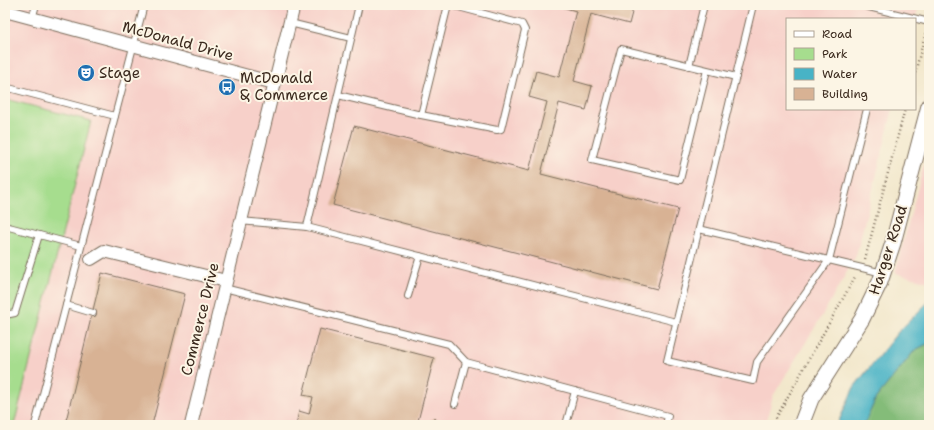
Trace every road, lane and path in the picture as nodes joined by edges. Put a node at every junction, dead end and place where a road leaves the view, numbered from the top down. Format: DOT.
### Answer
graph roads {
  1 [pos="36,5"];
  2 [pos="144,5"];
  3 [pos="294,5"];
  4 [pos="359,5"];
  5 [pos="448,5"];
  6 [pos="451,5"];
  7 [pos="704,5"];
  8 [pos="753,5"];
  9 [pos="861,5"];
  10 [pos="5,11"];
  11 [pos="891,16"];
  12 [pos="32,18"];
  13 [pos="903,18"];
  14 [pos="916,20"];
  15 [pos="928,22"];
  16 [pos="290,23"];
  17 [pos="351,38"];
  18 [pos="134,46"];
  19 [pos="689,66"];
  20 [pos="916,69"];
  21 [pos="707,70"];
  22 [pos="736,77"];
  23 [pos="274,83"];
  24 [pos="5,87"];
  25 [pos="338,95"];
  26 [pos="929,106"];
  27 [pos="867,110"];
  28 [pos="421,115"];
  29 [pos="115,116"];
  30 [pos="240,221"];
  31 [pos="5,226"];
  32 [pos="307,227"];
  33 [pos="699,229"];
  34 [pos="38,235"];
  35 [pos="81,246"];
  36 [pos="79,256"];
  37 [pos="420,256"];
  38 [pos="91,259"];
  39 [pos="829,260"];
  40 [pos="883,272"];
  41 [pos="225,284"];
  42 [pos="408,296"];
  43 [pos="66,305"];
  44 [pos="93,312"];
  45 [pos="5,315"];
  46 [pos="676,322"];
  47 [pos="466,362"];
  48 [pos="575,391"];
  49 [pos="455,404"];
  50 [pos="35,425"];
  51 [pos="191,425"];
  52 [pos="566,425"];
  53 [pos="666,425"];
  54 [pos="801,425"];
  1 -- 12 [label="lane"];
  2 -- 18 [label="lane"];
  3 -- 16 [label="street"];
  4 -- 17 [label="lane"];
  5 -- 28 [label="lane"];
  6 -- 28 [label="lane"];
  7 -- 19 [label="lane"];
  8 -- 22 [label="lane"];
  9 -- 11 [label="lane"];
  10 -- 12 [label="street, McDonald Drive"];
  11 -- 13 [label="lane"];
  12 -- 18 [label="street, McDonald Drive"];
  14 -- 15 [label="lane"];
  15 -- 20 [label="path"];
  16 -- 17 [label="lane"];
  16 -- 23 [label="street, Commerce Drive"];
  17 -- 25 [label="lane"];
  18 -- 23 [label="street, McDonald Drive"];
  18 -- 29 [label="lane"];
  19 -- 21 [label="lane"];
  19 -- 21 [label="lane"];
  21 -- 22 [label="lane"];
  22 -- 33 [label="lane"];
  23 -- 30 [label="street, Commerce Drive"];
  24 -- 29 [label="lane"];
  25 -- 28 [label="lane"];
  25 -- 32 [label="lane"];
  26 -- 40 [label="street, Harger Road"];
  27 -- 39 [label="lane"];
  29 -- 35 [label="lane"];
  30 -- 32 [label="lane"];
  30 -- 41 [label="street, Commerce Drive"];
  31 -- 34 [label="lane"];
  32 -- 37 [label="lane"];
  33 -- 39 [label="lane"];
  33 -- 46 [label="lane"];
  34 -- 35 [label="lane"];
  34 -- 45 [label="lane"];
  35 -- 36 [label="lane"];
  36 -- 38 [label="lane"];
  36 -- 43 [label="lane"];
  37 -- 42 [label="lane"];
  37 -- 46 [label="lane"];
  38 -- 41 [label="street"];
  39 -- 40 [label="lane"];
  39 -- 46 [label="lane"];
  40 -- 54 [label="street, Harger Road"];
  41 -- 47 [label="lane"];
  41 -- 51 [label="street, Commerce Drive"];
  43 -- 44 [label="lane"];
  43 -- 50 [label="lane"];
  47 -- 48 [label="lane"];
  47 -- 49 [label="lane"];
  48 -- 52 [label="lane"];
  48 -- 53 [label="lane"];
}
